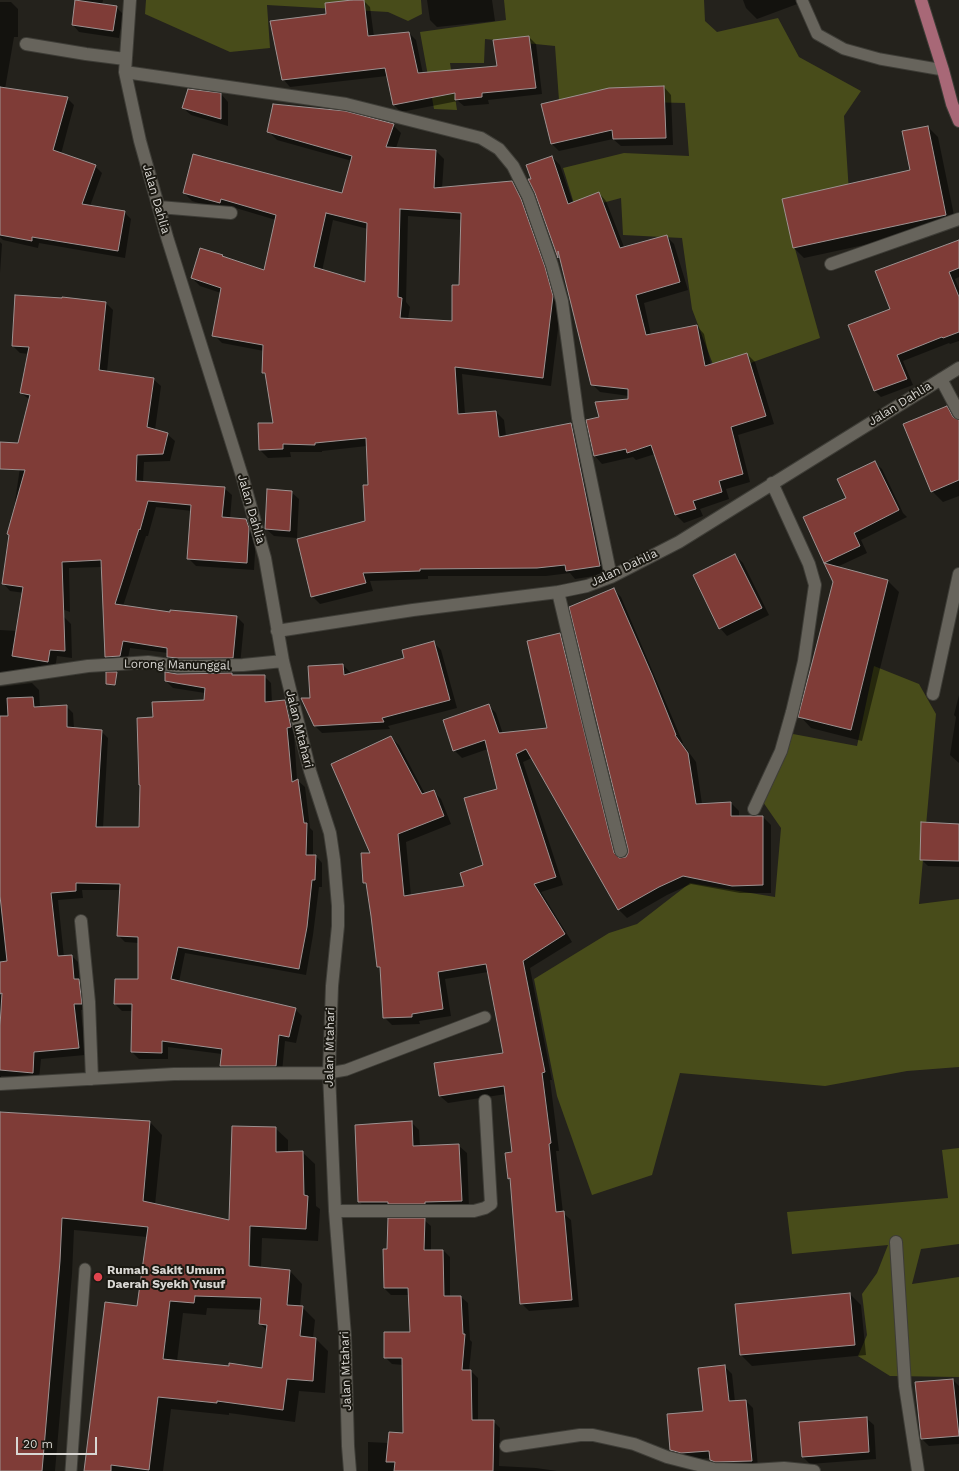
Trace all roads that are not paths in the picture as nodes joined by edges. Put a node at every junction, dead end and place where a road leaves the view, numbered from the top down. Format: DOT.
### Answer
graph roads {
  1 [pos="130,0"];
  2 [pos="802,0"];
  3 [pos="921,0"];
  4 [pos="26,44"];
  5 [pos="125,59"];
  6 [pos="943,70"];
  7 [pos="125,72"];
  8 [pos="959,121"];
  9 [pos="159,207"];
  10 [pos="231,213"];
  11 [pos="959,220"];
  12 [pos="831,264"];
  13 [pos="959,368"];
  14 [pos="941,379"];
  15 [pos="959,413"];
  16 [pos="772,482"];
  17 [pos="959,574"];
  18 [pos="611,577"];
  19 [pos="558,592"];
  20 [pos="277,631"];
  21 [pos="282,661"];
  22 [pos="0,679"];
  23 [pos="933,694"];
  24 [pos="754,809"];
  25 [pos="621,851"];
  26 [pos="81,921"];
  27 [pos="485,1017"];
  28 [pos="329,1073"];
  29 [pos="92,1079"];
  30 [pos="0,1084"];
  31 [pos="485,1101"];
  32 [pos="335,1211"];
  33 [pos="896,1242"];
  34 [pos="85,1269"];
  35 [pos="506,1446"];
  36 [pos="71,1471"];
  37 [pos="350,1471"];
  38 [pos="814,1471"];
  39 [pos="918,1471"];
  1 -- 5 [label="street, Jalan Dahlia"];
  2 -- 6 [label="lane"];
  3 -- 6 [label="main road"];
  4 -- 5 [label="street"];
  5 -- 7 [label="street, Jalan Dahlia"];
  6 -- 8 [label="main road"];
  7 -- 9 [label="street, Jalan Dahlia"];
  7 -- 18 [label="street"];
  9 -- 10 [label="street"];
  9 -- 20 [label="street, Jalan Dahlia"];
  11 -- 12 [label="street"];
  13 -- 14 [label="street, Jalan Dahlia"];
  14 -- 15 [label="street"];
  14 -- 16 [label="street, Jalan Dahlia"];
  16 -- 18 [label="street, Jalan Dahlia"];
  16 -- 24 [label="street"];
  17 -- 23 [label="street"];
  18 -- 19 [label="street, Jalan Dahlia"];
  19 -- 20 [label="street, Jalan Dahlia"];
  19 -- 25 [label="street"];
  20 -- 21 [label="street, Jalan Mtahari"];
  21 -- 22 [label="street, Lorong Manunggal"];
  21 -- 28 [label="street, Jalan Mtahari"];
  26 -- 29 [label="street"];
  27 -- 28 [label="lane"];
  28 -- 29 [label="street"];
  28 -- 32 [label="street, Jalan Mtahari"];
  29 -- 30 [label="street"];
  31 -- 32 [label="street"];
  32 -- 37 [label="street, Jalan Mtahari"];
  33 -- 39 [label="street"];
  34 -- 36 [label="lane"];
  35 -- 38 [label="street"];
}
